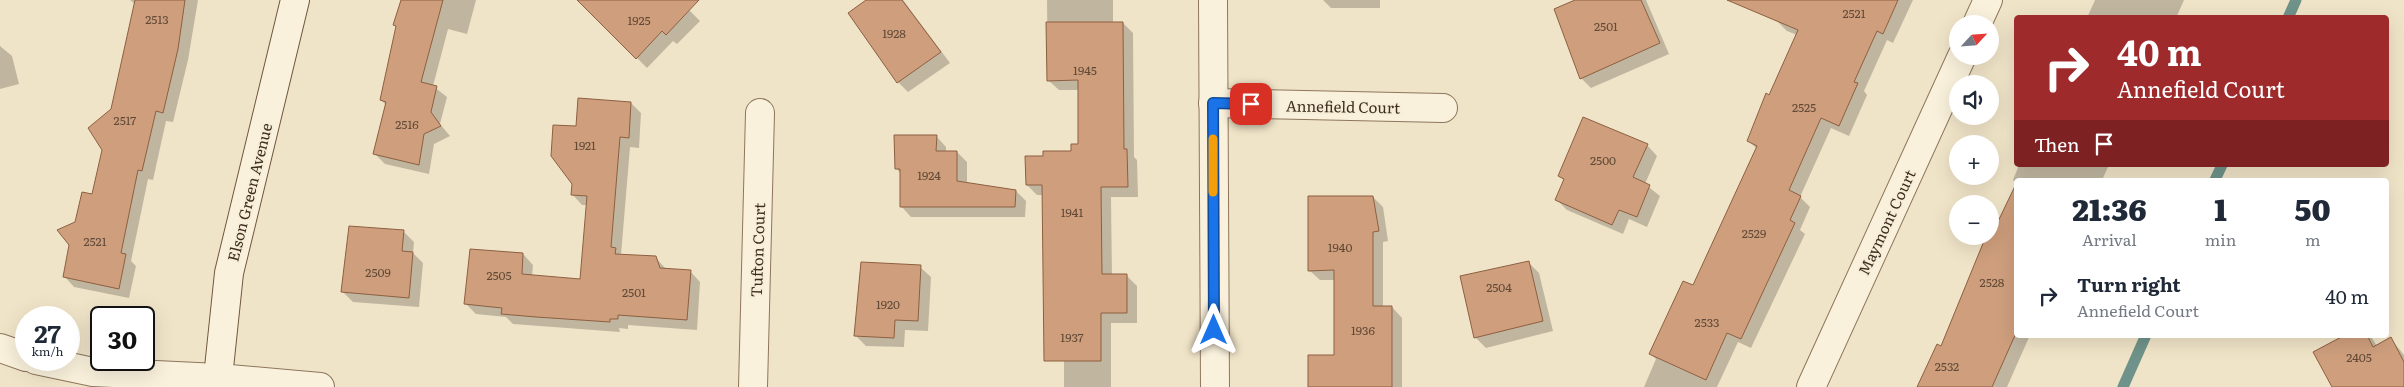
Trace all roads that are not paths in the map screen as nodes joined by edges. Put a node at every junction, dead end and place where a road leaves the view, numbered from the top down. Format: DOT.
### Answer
graph roads {
  1 [pos="295,0"];
  2 [pos="1213,0"];
  3 [pos="1988,0"];
  4 [pos="1981,15"];
  5 [pos="1958,65"];
  6 [pos="1213,103"];
  7 [pos="1442,108"];
  8 [pos="760,113"];
  9 [pos="0,348"];
  10 [pos="15,353"];
  11 [pos="80,369"];
  12 [pos="218,382"];
  13 [pos="320,387"];
  14 [pos="753,387"];
  15 [pos="1215,387"];
  16 [pos="1811,387"];
  1 -- 12 [label="street, Elson Green Avenue"];
  2 -- 6 [label="street"];
  3 -- 4 [label="street"];
  5 -- 16 [label="street, Maymont Court"];
  6 -- 7 [label="street, Annefield Court"];
  6 -- 15 [label="street"];
  8 -- 14 [label="street, Tufton Court"];
  9 -- 10 [label="street"];
  11 -- 12 [label="street"];
  12 -- 13 [label="street"];
}
